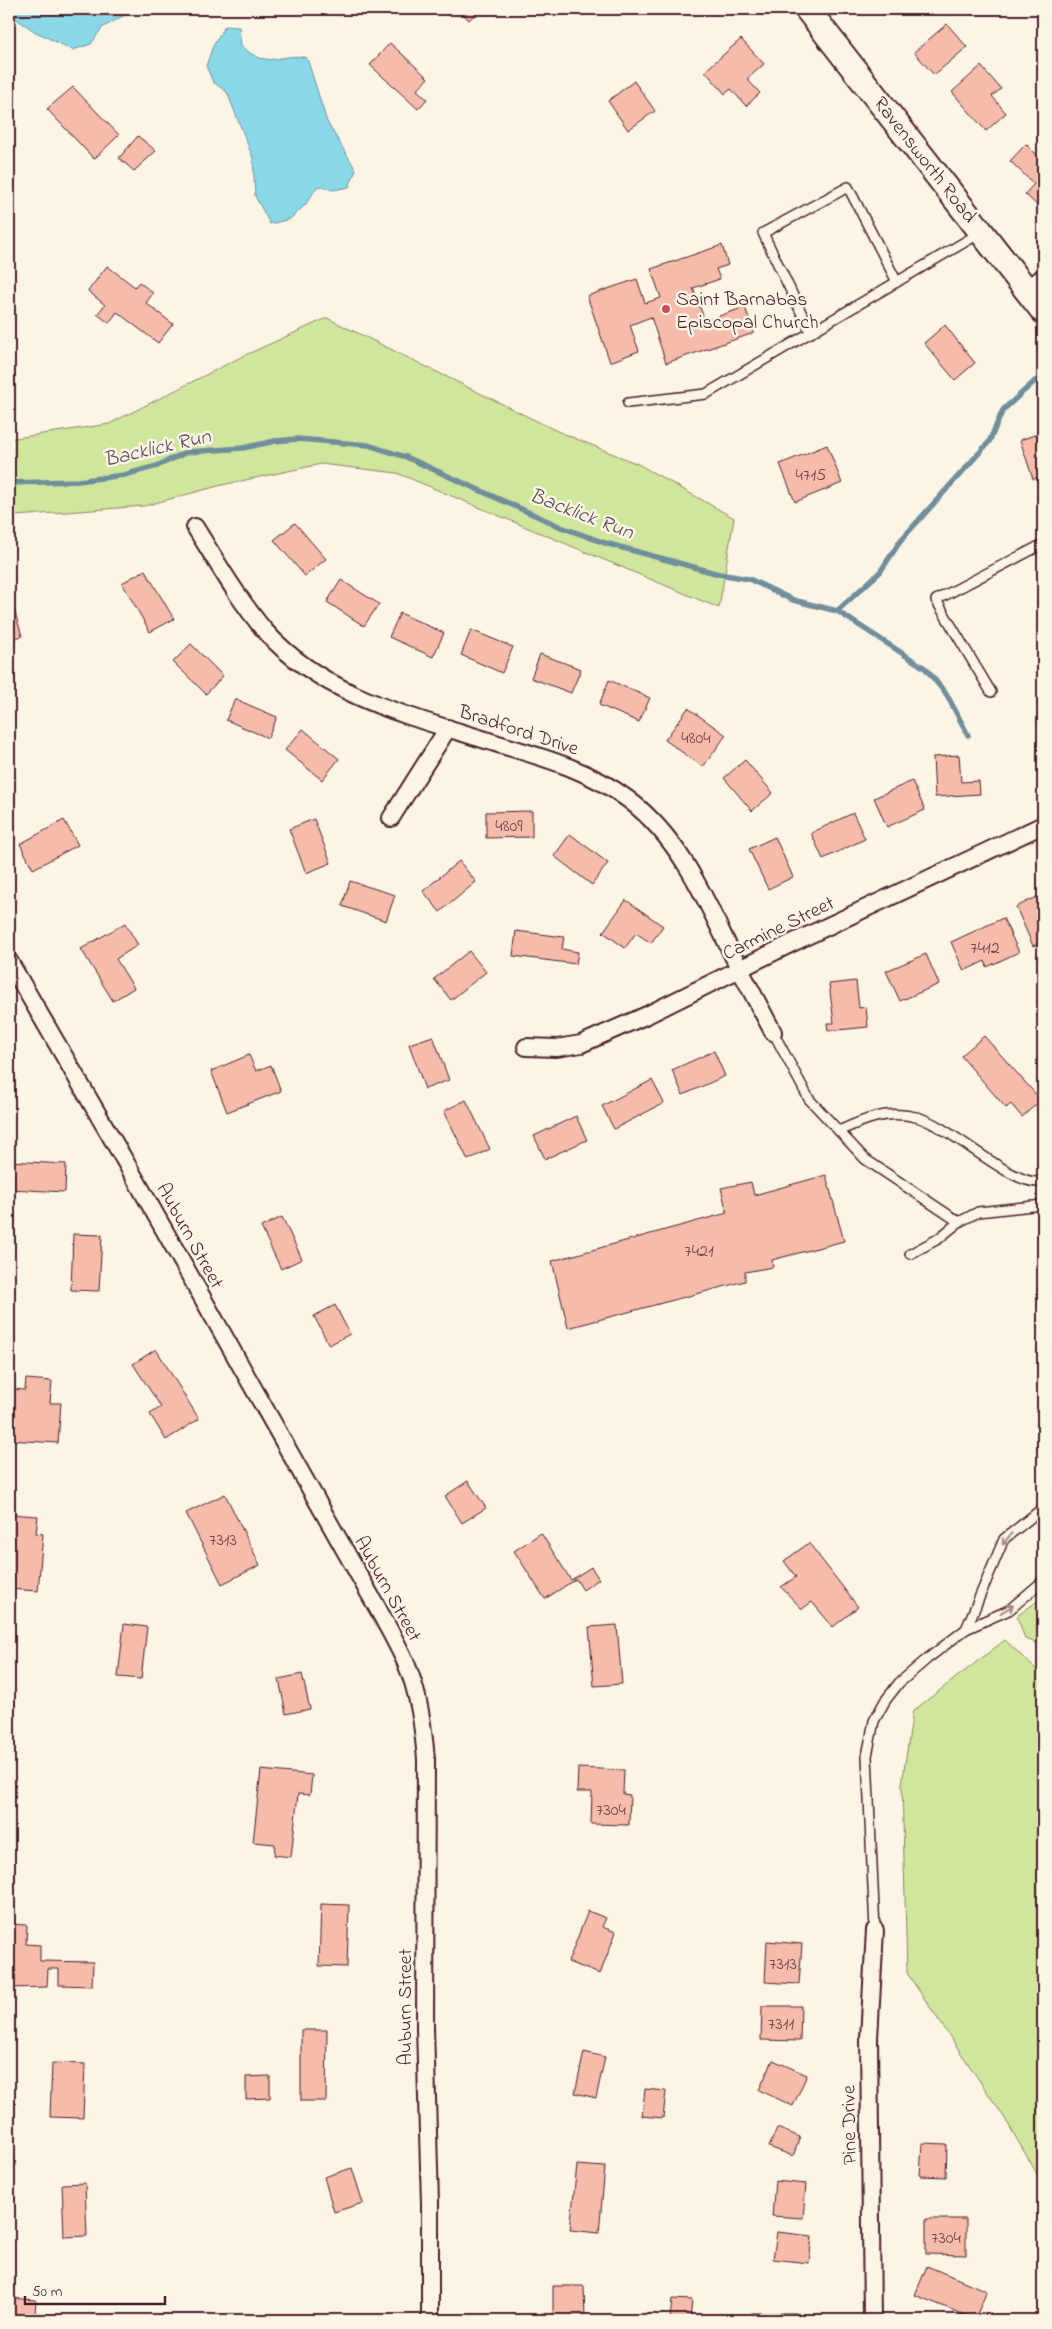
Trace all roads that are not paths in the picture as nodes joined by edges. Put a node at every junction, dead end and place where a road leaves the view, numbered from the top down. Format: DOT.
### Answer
graph roads {
  1 [pos="808,9"];
  2 [pos="983,231"];
  3 [pos="898,282"];
  4 [pos="1035,284"];
  5 [pos="1043,311"];
  6 [pos="811,333"];
  7 [pos="628,403"];
  8 [pos="195,527"];
  9 [pos="1043,544"];
  10 [pos="991,692"];
  11 [pos="448,728"];
  12 [pos="391,818"];
  13 [pos="1043,826"];
  14 [pos="9,961"];
  15 [pos="740,969"];
  16 [pos="773,1032"];
  17 [pos="526,1047"];
  18 [pos="838,1131"];
  19 [pos="1043,1181"];
  20 [pos="1043,1205"];
  21 [pos="958,1222"];
  22 [pos="910,1254"];
  23 [pos="1043,1508"];
  24 [pos="1043,1581"];
  25 [pos="966,1629"];
  26 [pos="875,1930"];
  27 [pos="430,2320"];
  28 [pos="872,2320"];
  1 -- 2 [label="main road, Ravensworth Road"];
  2 -- 3 [label="lane"];
  2 -- 4 [label="main road, Ravensworth Road"];
  3 -- 6 [label="lane"];
  3 -- 6 [label="lane"];
  4 -- 5 [label="main road, Ravensworth Road"];
  6 -- 7 [label="lane"];
  8 -- 11 [label="street, Bradford Drive"];
  9 -- 10 [label="lane"];
  11 -- 12 [label="street"];
  11 -- 15 [label="street, Bradford Drive"];
  13 -- 15 [label="street, Carmine Street"];
  14 -- 27 [label="street, Auburn Street"];
  15 -- 16 [label="street, Bradford Drive"];
  15 -- 17 [label="street, Carmine Street"];
  16 -- 18 [label="lane"];
  18 -- 19 [label="lane"];
  18 -- 21 [label="lane"];
  20 -- 21 [label="lane"];
  21 -- 22 [label="lane"];
  23 -- 25 [label="lane, one-way"];
  25 -- 24 [label="lane, one-way"];
  25 -- 26 [label="lane"];
  26 -- 28 [label="street, Pine Drive"];
}
